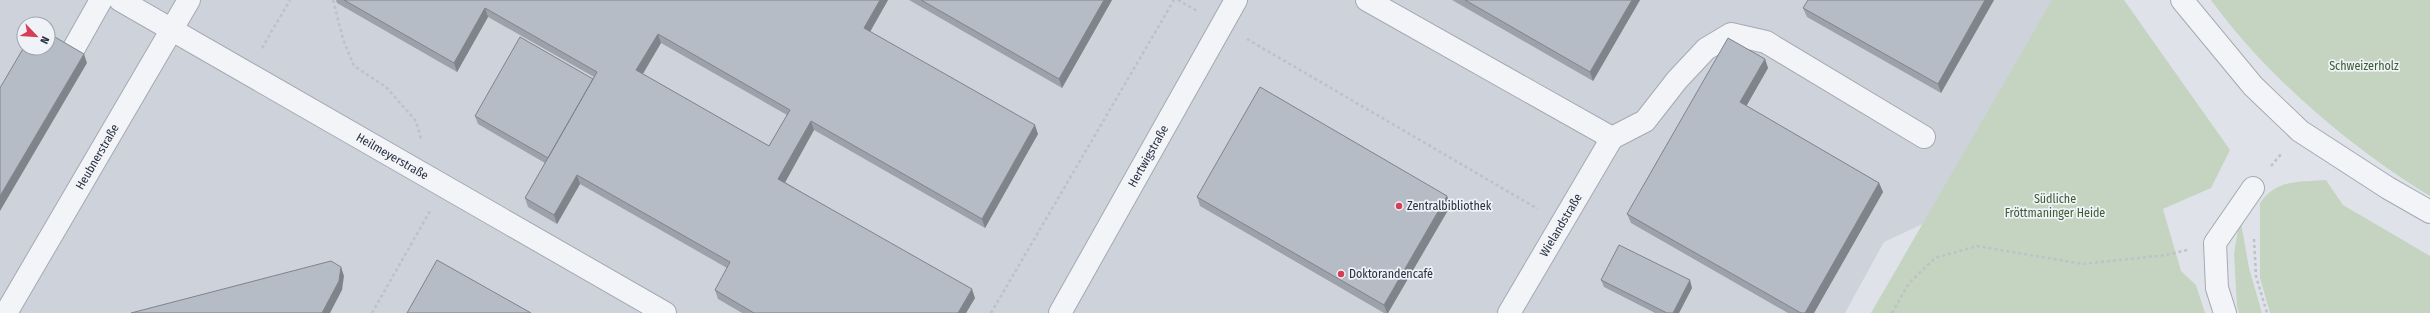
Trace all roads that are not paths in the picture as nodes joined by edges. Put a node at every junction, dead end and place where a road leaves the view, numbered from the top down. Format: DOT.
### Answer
graph roads {
  1 [pos="101,0"];
  2 [pos="120,0"];
  3 [pos="189,0"];
  4 [pos="1236,0"];
  5 [pos="1367,0"];
  6 [pos="2182,0"];
  7 [pos="172,29"];
  8 [pos="74,48"];
  9 [pos="1924,136"];
  10 [pos="1612,138"];
  11 [pos="2253,188"];
  12 [pos="2430,212"];
  13 [pos="6,313"];
  14 [pos="665,313"];
  15 [pos="1060,313"];
  16 [pos="1509,313"];
  17 [pos="2225,313"];
  1 -- 8 [label="street"];
  2 -- 7 [label="street, Heilmeyerstraße"];
  3 -- 7 [label="street, Heubnerstraße"];
  4 -- 15 [label="street, Hertwigstraße"];
  5 -- 10 [label="street"];
  6 -- 12 [label="street"];
  7 -- 13 [label="street, Heubnerstraße"];
  7 -- 14 [label="street, Heilmeyerstraße"];
  9 -- 10 [label="street"];
  10 -- 16 [label="street, Wielandstraße"];
  11 -- 17 [label="street"];
}
